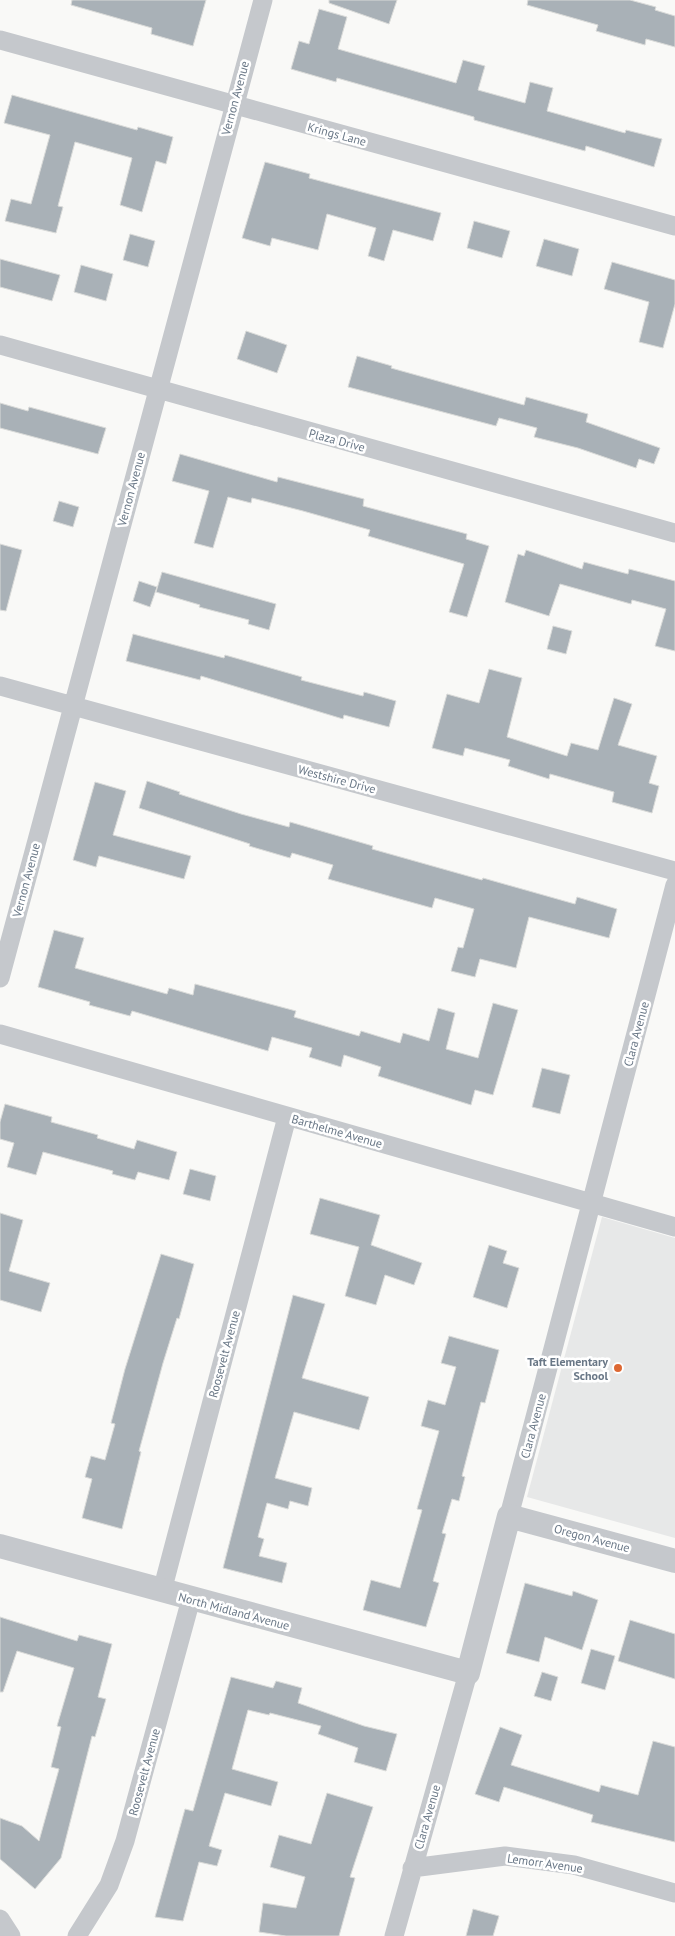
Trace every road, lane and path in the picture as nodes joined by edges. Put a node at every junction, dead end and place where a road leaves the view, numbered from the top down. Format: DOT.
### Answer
graph roads {
  1 [pos="263,0"];
  2 [pos="0,40"];
  3 [pos="233,106"];
  4 [pos="675,226"];
  5 [pos="0,345"];
  6 [pos="157,390"];
  7 [pos="675,533"];
  8 [pos="0,686"];
  9 [pos="73,706"];
  10 [pos="675,871"];
  11 [pos="675,885"];
  12 [pos="0,978"];
  13 [pos="0,1034"];
  14 [pos="287,1117"];
  15 [pos="591,1204"];
  16 [pos="675,1227"];
  17 [pos="509,1516"];
  18 [pos="0,1546"];
  19 [pos="675,1561"];
  20 [pos="162,1592"];
  21 [pos="191,1599"];
  22 [pos="468,1673"];
  23 [pos="412,1868"];
  24 [pos="675,1893"];
  25 [pos="0,1919"];
  26 [pos="11,1936"];
  27 [pos="77,1936"];
  28 [pos="394,1936"];
  1 -- 3 [label="street, Vernon Avenue"];
  2 -- 3 [label="street, Krings Lane"];
  3 -- 4 [label="street, Krings Lane"];
  3 -- 6 [label="street, Vernon Avenue"];
  5 -- 6 [label="street, Plaza Drive"];
  6 -- 7 [label="street, Plaza Drive"];
  6 -- 9 [label="street, Vernon Avenue"];
  8 -- 9 [label="street, Westshire Drive"];
  9 -- 10 [label="street, Westshire Drive"];
  9 -- 12 [label="street, Vernon Avenue"];
  11 -- 15 [label="street, Clara Avenue"];
  13 -- 14 [label="street, Barthelme Avenue"];
  14 -- 15 [label="street, Barthelme Avenue"];
  14 -- 20 [label="street, Roosevelt Avenue"];
  15 -- 16 [label="street, Barthelme Avenue"];
  15 -- 17 [label="street, Clara Avenue"];
  17 -- 19 [label="street, Oregon Avenue"];
  17 -- 22 [label="street, Clara Avenue"];
  18 -- 20 [label="street, North Midland Avenue"];
  20 -- 21 [label="street, North Midland Avenue"];
  21 -- 22 [label="street, North Midland Avenue"];
  21 -- 27 [label="street, Roosevelt Avenue"];
  22 -- 23 [label="street, Clara Avenue"];
  23 -- 24 [label="street, Lemorr Avenue"];
  23 -- 28 [label="street, Clara Avenue"];
  25 -- 26 [label="street"];
}
